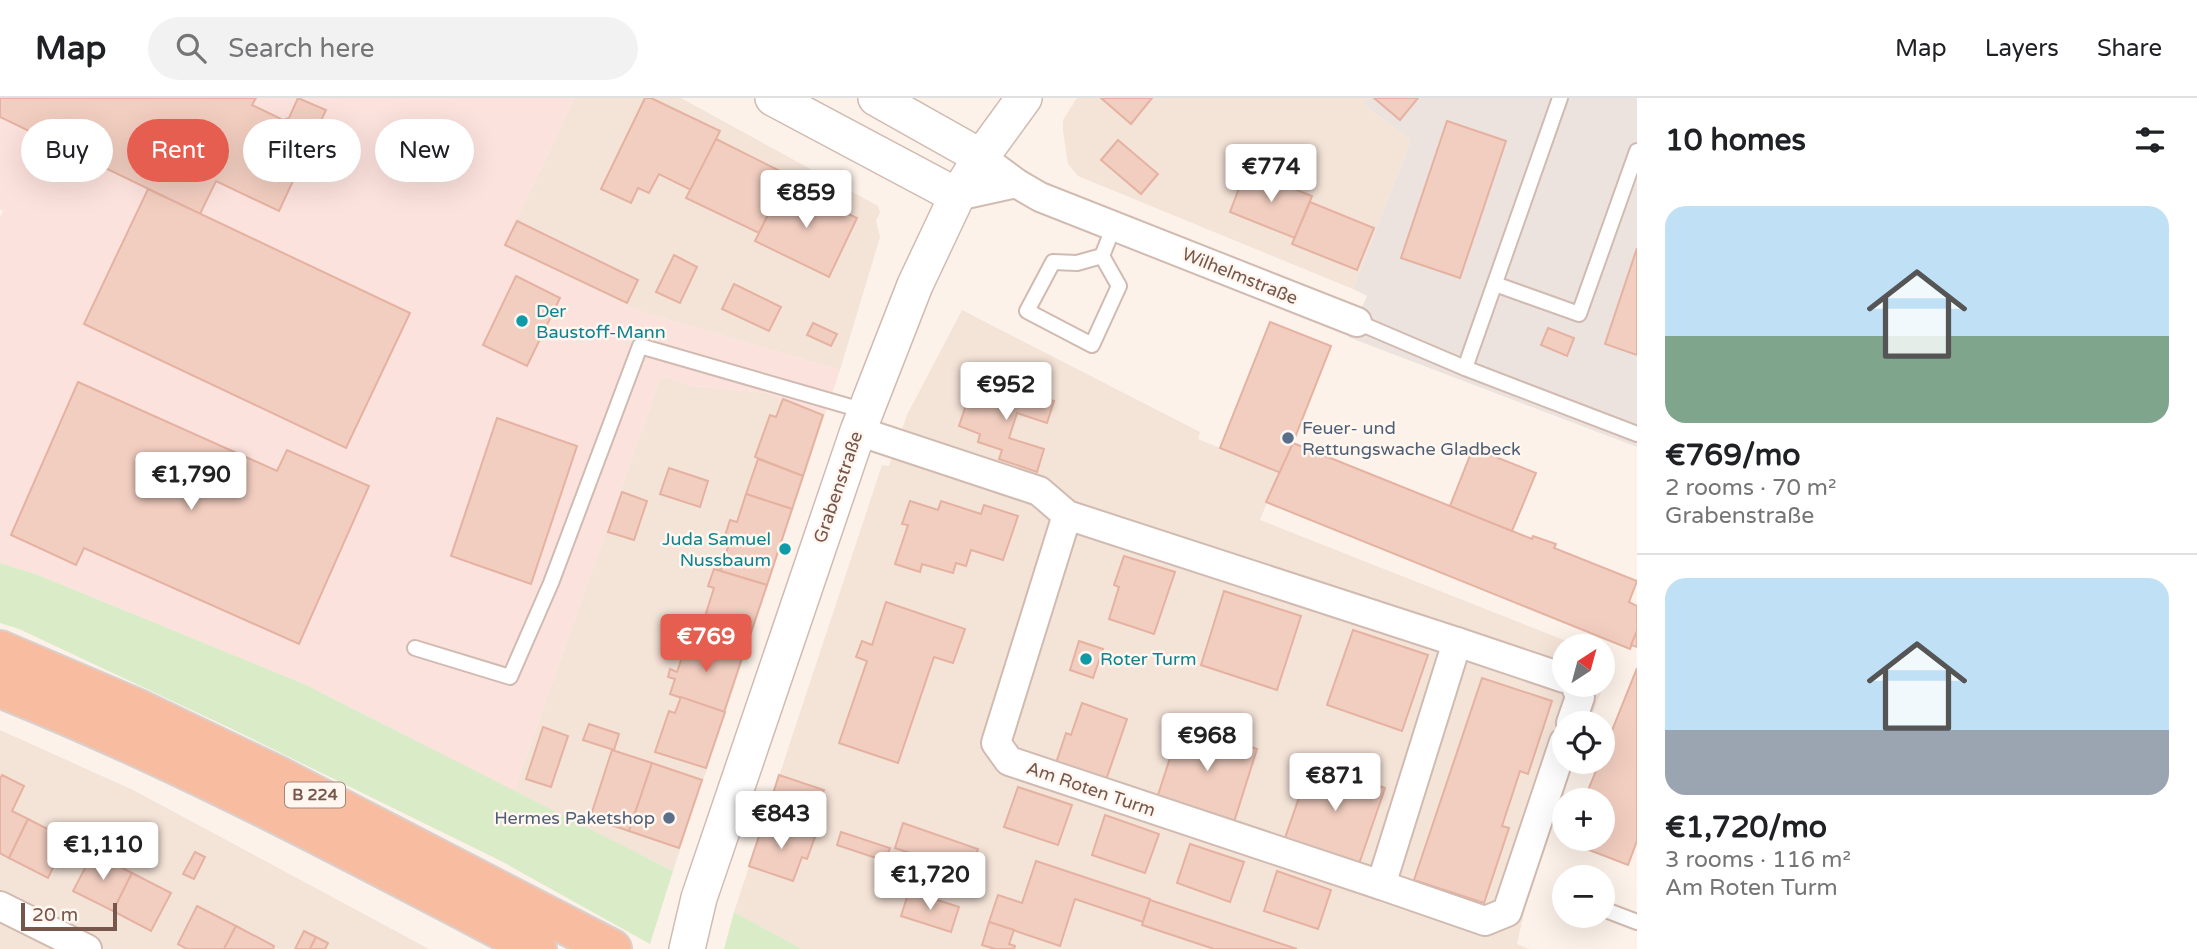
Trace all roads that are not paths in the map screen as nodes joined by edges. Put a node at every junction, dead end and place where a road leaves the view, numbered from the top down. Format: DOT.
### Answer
graph roads {
  1 [pos="773,98"];
  2 [pos="876,98"];
  3 [pos="1024,98"];
  4 [pos="1560,98"];
  5 [pos="1637,151"];
  6 [pos="981,157"];
  7 [pos="1016,183"];
  8 [pos="957,195"];
  9 [pos="1114,226"];
  10 [pos="1102,256"];
  11 [pos="1495,284"];
  12 [pos="1357,322"];
  13 [pos="1465,368"];
  14 [pos="861,421"];
  15 [pos="1637,434"];
  16 [pos="1067,515"];
  17 [pos="1457,642"];
  18 [pos="415,648"];
  19 [pos="0,650"];
  20 [pos="1552,674"];
  21 [pos="0,688"];
  22 [pos="1553,774"];
  23 [pos="1381,885"];
  24 [pos="0,906"];
  25 [pos="1615,914"];
  26 [pos="1637,922"];
  27 [pos="87,949"];
  28 [pos="537,949"];
  29 [pos="612,949"];
  30 [pos="687,949"];
  1 -- 8 [label="street"];
  2 -- 6 [label="street, Wilhelmstraße"];
  3 -- 6 [label="street, Grabenstraße"];
  4 -- 11 [label="lane"];
  5 -- 11 [label="lane"];
  6 -- 7 [label="street, Wilhelmstraße"];
  6 -- 8 [label="street, Grabenstraße"];
  7 -- 8 [label="street"];
  7 -- 9 [label="street, Wilhelmstraße"];
  8 -- 14 [label="street, Grabenstraße"];
  9 -- 10 [label="lane"];
  9 -- 12 [label="street, Wilhelmstraße"];
  10 -- 10 [label="lane"];
  11 -- 13 [label="lane"];
  12 -- 13 [label="lane, Wilhelmstraße"];
  13 -- 15 [label="lane, Wilhelmstraße"];
  14 -- 16 [label="street"];
  14 -- 18 [label="lane"];
  14 -- 30 [label="street, Grabenstraße"];
  16 -- 17 [label="street"];
  16 -- 23 [label="street, Am Roten Turm"];
  17 -- 20 [label="street"];
  17 -- 23 [label="street"];
  19 -- 29 [label="highway, B 224"];
  21 -- 28 [label="highway, B 224"];
  22 -- 23 [label="street, Am Roten Turm"];
  24 -- 27 [label="street"];
  25 -- 26 [label="lane"];
}
